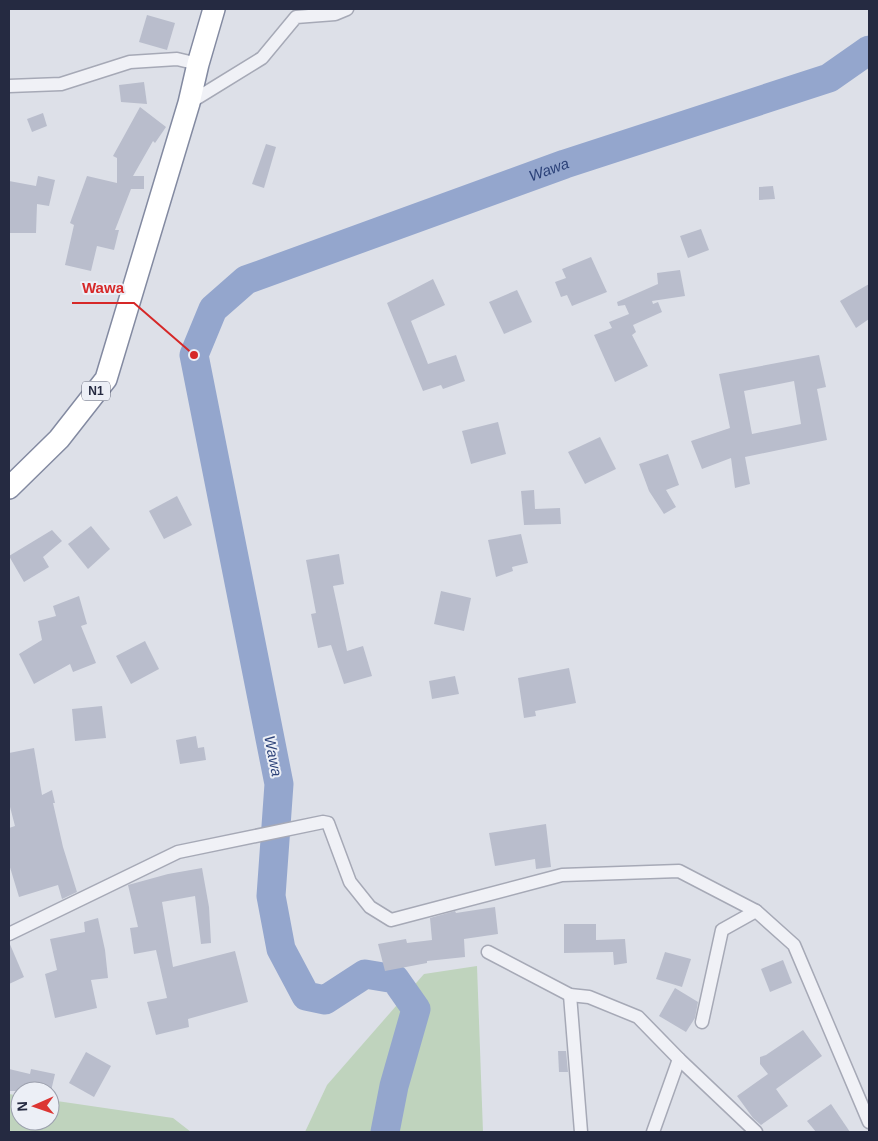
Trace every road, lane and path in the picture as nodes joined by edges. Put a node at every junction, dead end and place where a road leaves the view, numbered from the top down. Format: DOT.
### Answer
graph roads {
  1 [pos="214,9"];
  2 [pos="346,9"];
  3 [pos="198,64"];
  4 [pos="9,86"];
  5 [pos="189,103"];
  6 [pos="9,488"];
  7 [pos="756,911"];
  8 [pos="9,934"];
  9 [pos="488,952"];
  10 [pos="570,995"];
  11 [pos="702,1022"];
  12 [pos="679,1059"];
  13 [pos="869,1122"];
  14 [pos="581,1132"];
  15 [pos="653,1132"];
  16 [pos="756,1132"];
  1 -- 3 [label="highway, N1"];
  2 -- 5 [label="street"];
  3 -- 4 [label="street"];
  3 -- 5 [label="highway, N1"];
  5 -- 6 [label="highway, N1"];
  7 -- 8 [label="street"];
  7 -- 11 [label="street"];
  7 -- 13 [label="street"];
  9 -- 10 [label="street"];
  10 -- 12 [label="street"];
  10 -- 14 [label="street"];
  12 -- 15 [label="street"];
  12 -- 16 [label="street"];
}
